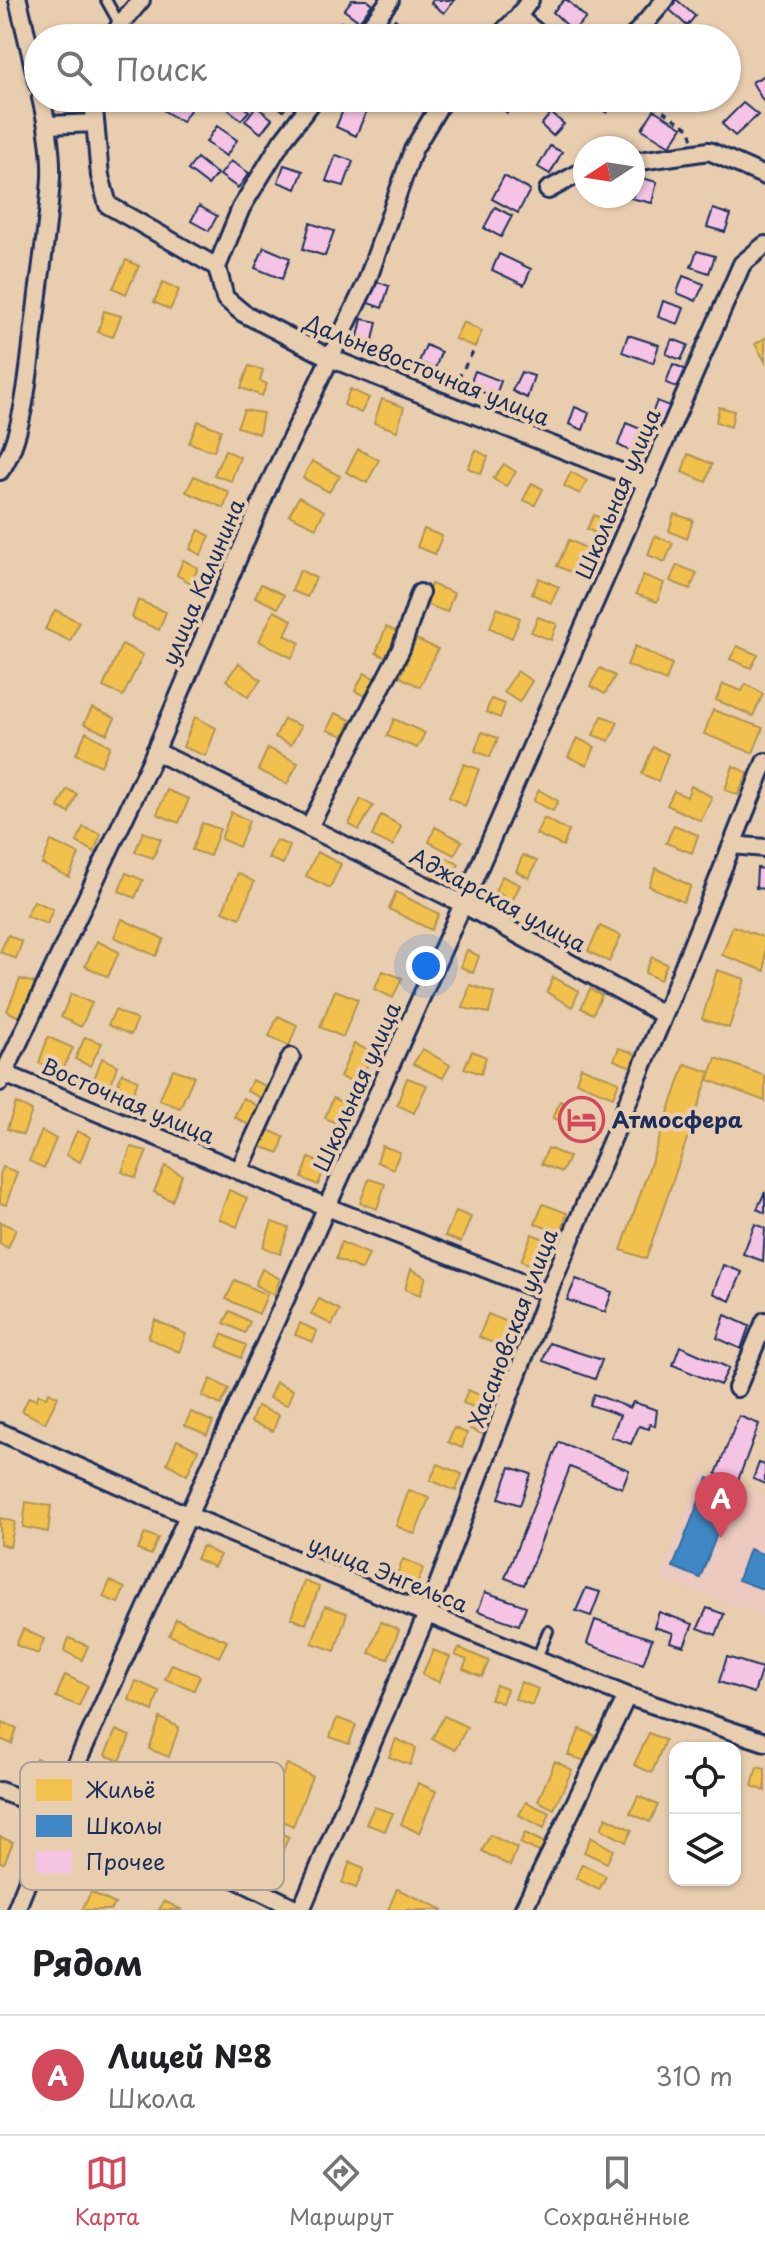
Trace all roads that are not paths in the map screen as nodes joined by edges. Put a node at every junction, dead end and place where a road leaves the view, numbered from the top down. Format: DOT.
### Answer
graph roads {
  1 [pos="18,0"];
  2 [pos="106,0"];
  3 [pos="141,0"];
  4 [pos="390,0"];
  5 [pos="530,0"];
  6 [pos="665,0"];
  7 [pos="518,17"];
  8 [pos="114,24"];
  9 [pos="123,24"];
  10 [pos="372,24"];
  11 [pos="511,24"];
  12 [pos="526,24"];
  13 [pos="644,24"];
  14 [pos="24,25"];
  15 [pos="45,112"];
  16 [pos="94,112"];
  17 [pos="304,112"];
  18 [pos="436,112"];
  19 [pos="95,123"];
  20 [pos="48,125"];
  21 [pos="645,160"];
  22 [pos="573,176"];
  23 [pos="765,176"];
  24 [pos="548,190"];
  25 [pos="765,245"];
  26 [pos="217,267"];
  27 [pos="330,358"];
  28 [pos="0,471"];
  29 [pos="648,483"];
  30 [pos="420,593"];
  31 [pos="155,751"];
  32 [pos="765,762"];
  33 [pos="309,827"];
  34 [pos="732,845"];
  35 [pos="765,848"];
  36 [pos="463,904"];
  37 [pos="664,1015"];
  38 [pos="291,1057"];
  39 [pos="1,1076"];
  40 [pos="239,1171"];
  41 [pos="327,1207"];
  42 [pos="548,1293"];
  43 [pos="765,1321"];
  44 [pos="737,1388"];
  45 [pos="0,1432"];
  46 [pos="187,1515"];
  47 [pos="427,1614"];
  48 [pos="548,1631"];
  49 [pos="537,1659"];
  50 [pos="627,1696"];
  51 [pos="765,1742"];
  52 [pos="77,1762"];
  53 [pos="0,1791"];
  54 [pos="20,1798"];
  55 [pos="24,1890"];
  56 [pos="259,1890"];
  57 [pos="16,1910"];
  58 [pos="300,1910"];
  59 [pos="523,1910"];
  1 -- 14 [label="street"];
  2 -- 8 [label="lane"];
  3 -- 9 [label="street"];
  4 -- 10 [label="street"];
  5 -- 7 [label="street"];
  6 -- 13 [label="street"];
  7 -- 11 [label="street"];
  7 -- 12 [label="street"];
  15 -- 20 [label="street"];
  16 -- 19 [label="street"];
  17 -- 26 [label="street"];
  18 -- 27 [label="street, улица Калинина"];
  19 -- 20 [label="street"];
  19 -- 26 [label="street"];
  20 -- 28 [label="street"];
  21 -- 23 [label="street"];
  22 -- 24 [label="street"];
  25 -- 29 [label="street, Школьная улица"];
  26 -- 27 [label="street, Дальневосточная улица"];
  27 -- 29 [label="street, Дальневосточная улица"];
  27 -- 31 [label="street, улица Калинина"];
  29 -- 36 [label="street, Школьная улица"];
  30 -- 33 [label="street"];
  31 -- 33 [label="street, Аджарская улица"];
  31 -- 39 [label="street, улица Калинина"];
  32 -- 34 [label="street, Хасановская улица"];
  33 -- 36 [label="street, Аджарская улица"];
  34 -- 35 [label="street"];
  34 -- 37 [label="street, Хасановская улица"];
  36 -- 37 [label="street, Аджарская улица"];
  36 -- 41 [label="street, Школьная улица"];
  37 -- 42 [label="street, Хасановская улица"];
  38 -- 40 [label="street"];
  39 -- 40 [label="street, Восточная улица"];
  40 -- 41 [label="street, Восточная улица"];
  41 -- 42 [label="street, Восточная улица"];
  41 -- 46 [label="street, Школьная улица"];
  42 -- 47 [label="street, Хасановская улица"];
  43 -- 44 [label="street"];
  45 -- 46 [label="street, улица Энгельса"];
  46 -- 47 [label="street, улица Энгельса"];
  46 -- 52 [label="street, Школьная улица"];
  47 -- 49 [label="street, улица Энгельса"];
  47 -- 58 [label="street, Хасановская улица"];
  48 -- 49 [label="lane"];
  49 -- 50 [label="street, улица Энгельса"];
  50 -- 51 [label="street, улица Энгельса"];
  50 -- 59 [label="street"];
  53 -- 54 [label="street"];
  55 -- 57 [label="street, Школьная улица"];
  56 -- 58 [label="street"];
}
